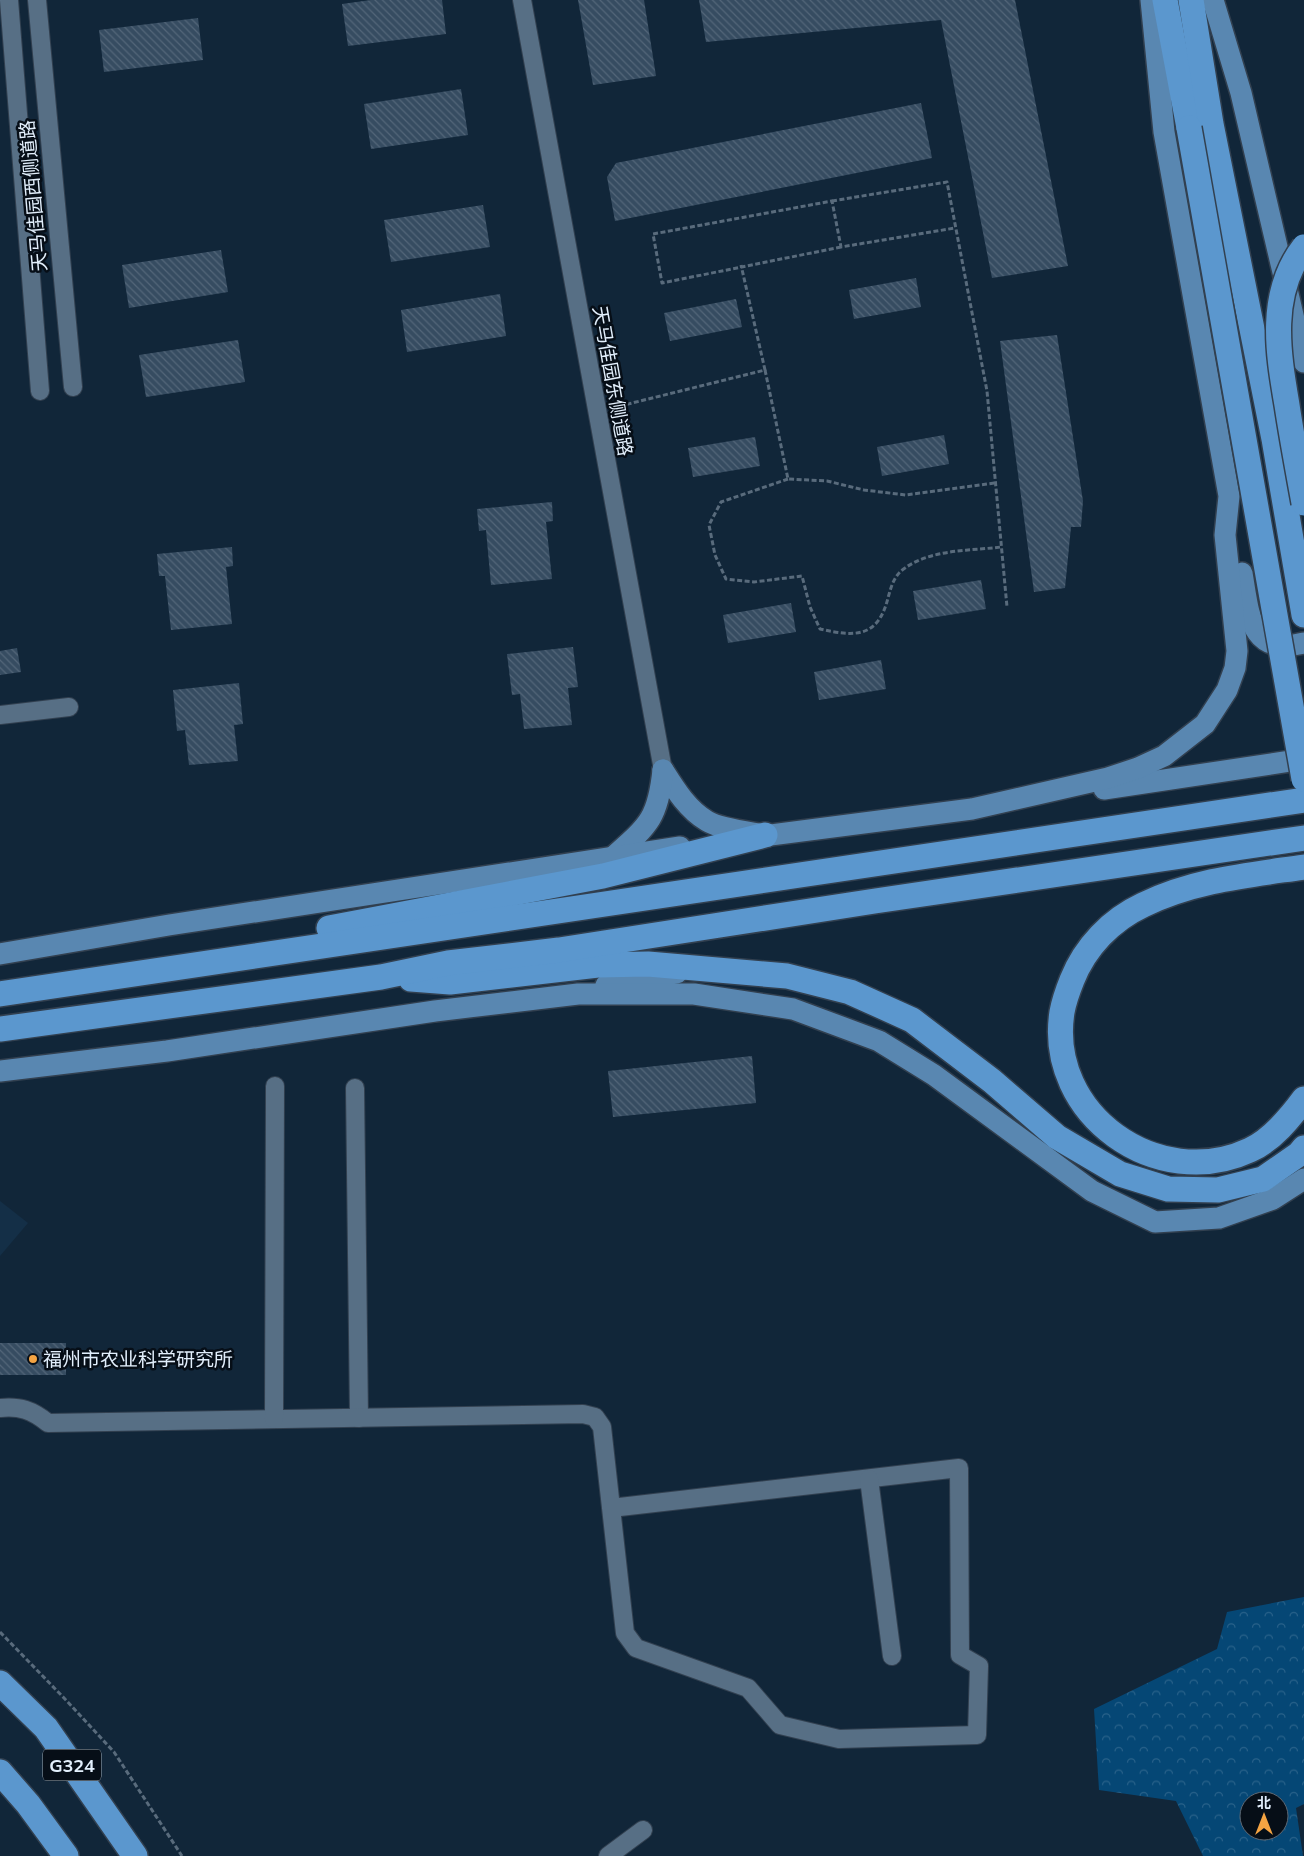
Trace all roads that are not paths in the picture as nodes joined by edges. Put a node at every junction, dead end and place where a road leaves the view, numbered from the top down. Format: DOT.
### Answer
graph roads {
  1 [pos="9,0"];
  2 [pos="37,0"];
  3 [pos="522,0"];
  4 [pos="1151,0"];
  5 [pos="1165,0"];
  6 [pos="1191,0"];
  7 [pos="1213,0"];
  8 [pos="1200,126"];
  9 [pos="1304,247"];
  10 [pos="1304,307"];
  11 [pos="1300,341"];
  12 [pos="1304,362"];
  13 [pos="73,387"];
  14 [pos="40,391"];
  15 [pos="1229,496"];
  16 [pos="1304,503"];
  17 [pos="1304,615"];
  18 [pos="1304,643"];
  19 [pos="69,708"];
  20 [pos="0,715"];
  21 [pos="1304,759"];
  22 [pos="663,770"];
  23 [pos="1304,779"];
  24 [pos="1304,800"];
  25 [pos="972,809"];
  26 [pos="765,835"];
  27 [pos="1304,838"];
  28 [pos="608,866"];
  29 [pos="1304,867"];
  30 [pos="0,954"];
  31 [pos="710,968"];
  32 [pos="449,973"];
  33 [pos="0,992"];
  34 [pos="543,998"];
  35 [pos="0,1029"];
  36 [pos="0,1071"];
  37 [pos="275,1086"];
  38 [pos="355,1088"];
  39 [pos="1304,1099"];
  40 [pos="1304,1148"];
  41 [pos="1304,1179"];
  42 [pos="0,1408"];
  43 [pos="359,1418"];
  44 [pos="274,1419"];
  45 [pos="869,1479"];
  46 [pos="611,1508"];
  47 [pos="892,1656"];
  48 [pos="0,1683"];
  49 [pos="0,1772"];
  50 [pos="643,1830"];
  51 [pos="66,1856"];
  52 [pos="135,1856"];
  53 [pos="608,1856"];
  1 -- 14 [label="street, 天马佳园西侧道路"];
  2 -- 13 [label="street, 天马佳园西侧道路"];
  3 -- 22 [label="street, 天马佳园东侧道路"];
  4 -- 15 [label="main road"];
  5 -- 8 [label="highway"];
  6 -- 8 [label="highway"];
  7 -- 11 [label="main road"];
  8 -- 17 [label="highway"];
  8 -- 23 [label="highway, bridge"];
  9 -- 16 [label="highway, bridge"];
  10 -- 11 [label="main road"];
  11 -- 12 [label="main road"];
  15 -- 18 [label="main road"];
  15 -- 25 [label="main road"];
  19 -- 20 [label="street"];
  21 -- 25 [label="main road"];
  22 -- 26 [label="main road"];
  22 -- 28 [label="main road"];
  24 -- 33 [label="highway"];
  25 -- 26 [label="main road"];
  26 -- 28 [label="highway"];
  27 -- 32 [label="highway"];
  28 -- 30 [label="main road"];
  28 -- 33 [label="highway"];
  29 -- 39 [label="highway"];
  31 -- 32 [label="highway"];
  31 -- 34 [label="main road"];
  31 -- 40 [label="highway"];
  32 -- 35 [label="highway"];
  34 -- 36 [label="main road"];
  34 -- 41 [label="main road"];
  37 -- 44 [label="street"];
  38 -- 43 [label="street"];
  42 -- 44 [label="street"];
  43 -- 44 [label="street"];
  43 -- 46 [label="street"];
  45 -- 46 [label="street"];
  45 -- 46 [label="street"];
  45 -- 47 [label="street"];
  48 -- 52 [label="highway, G324"];
  49 -- 51 [label="highway, G324"];
  50 -- 53 [label="street"];
}
